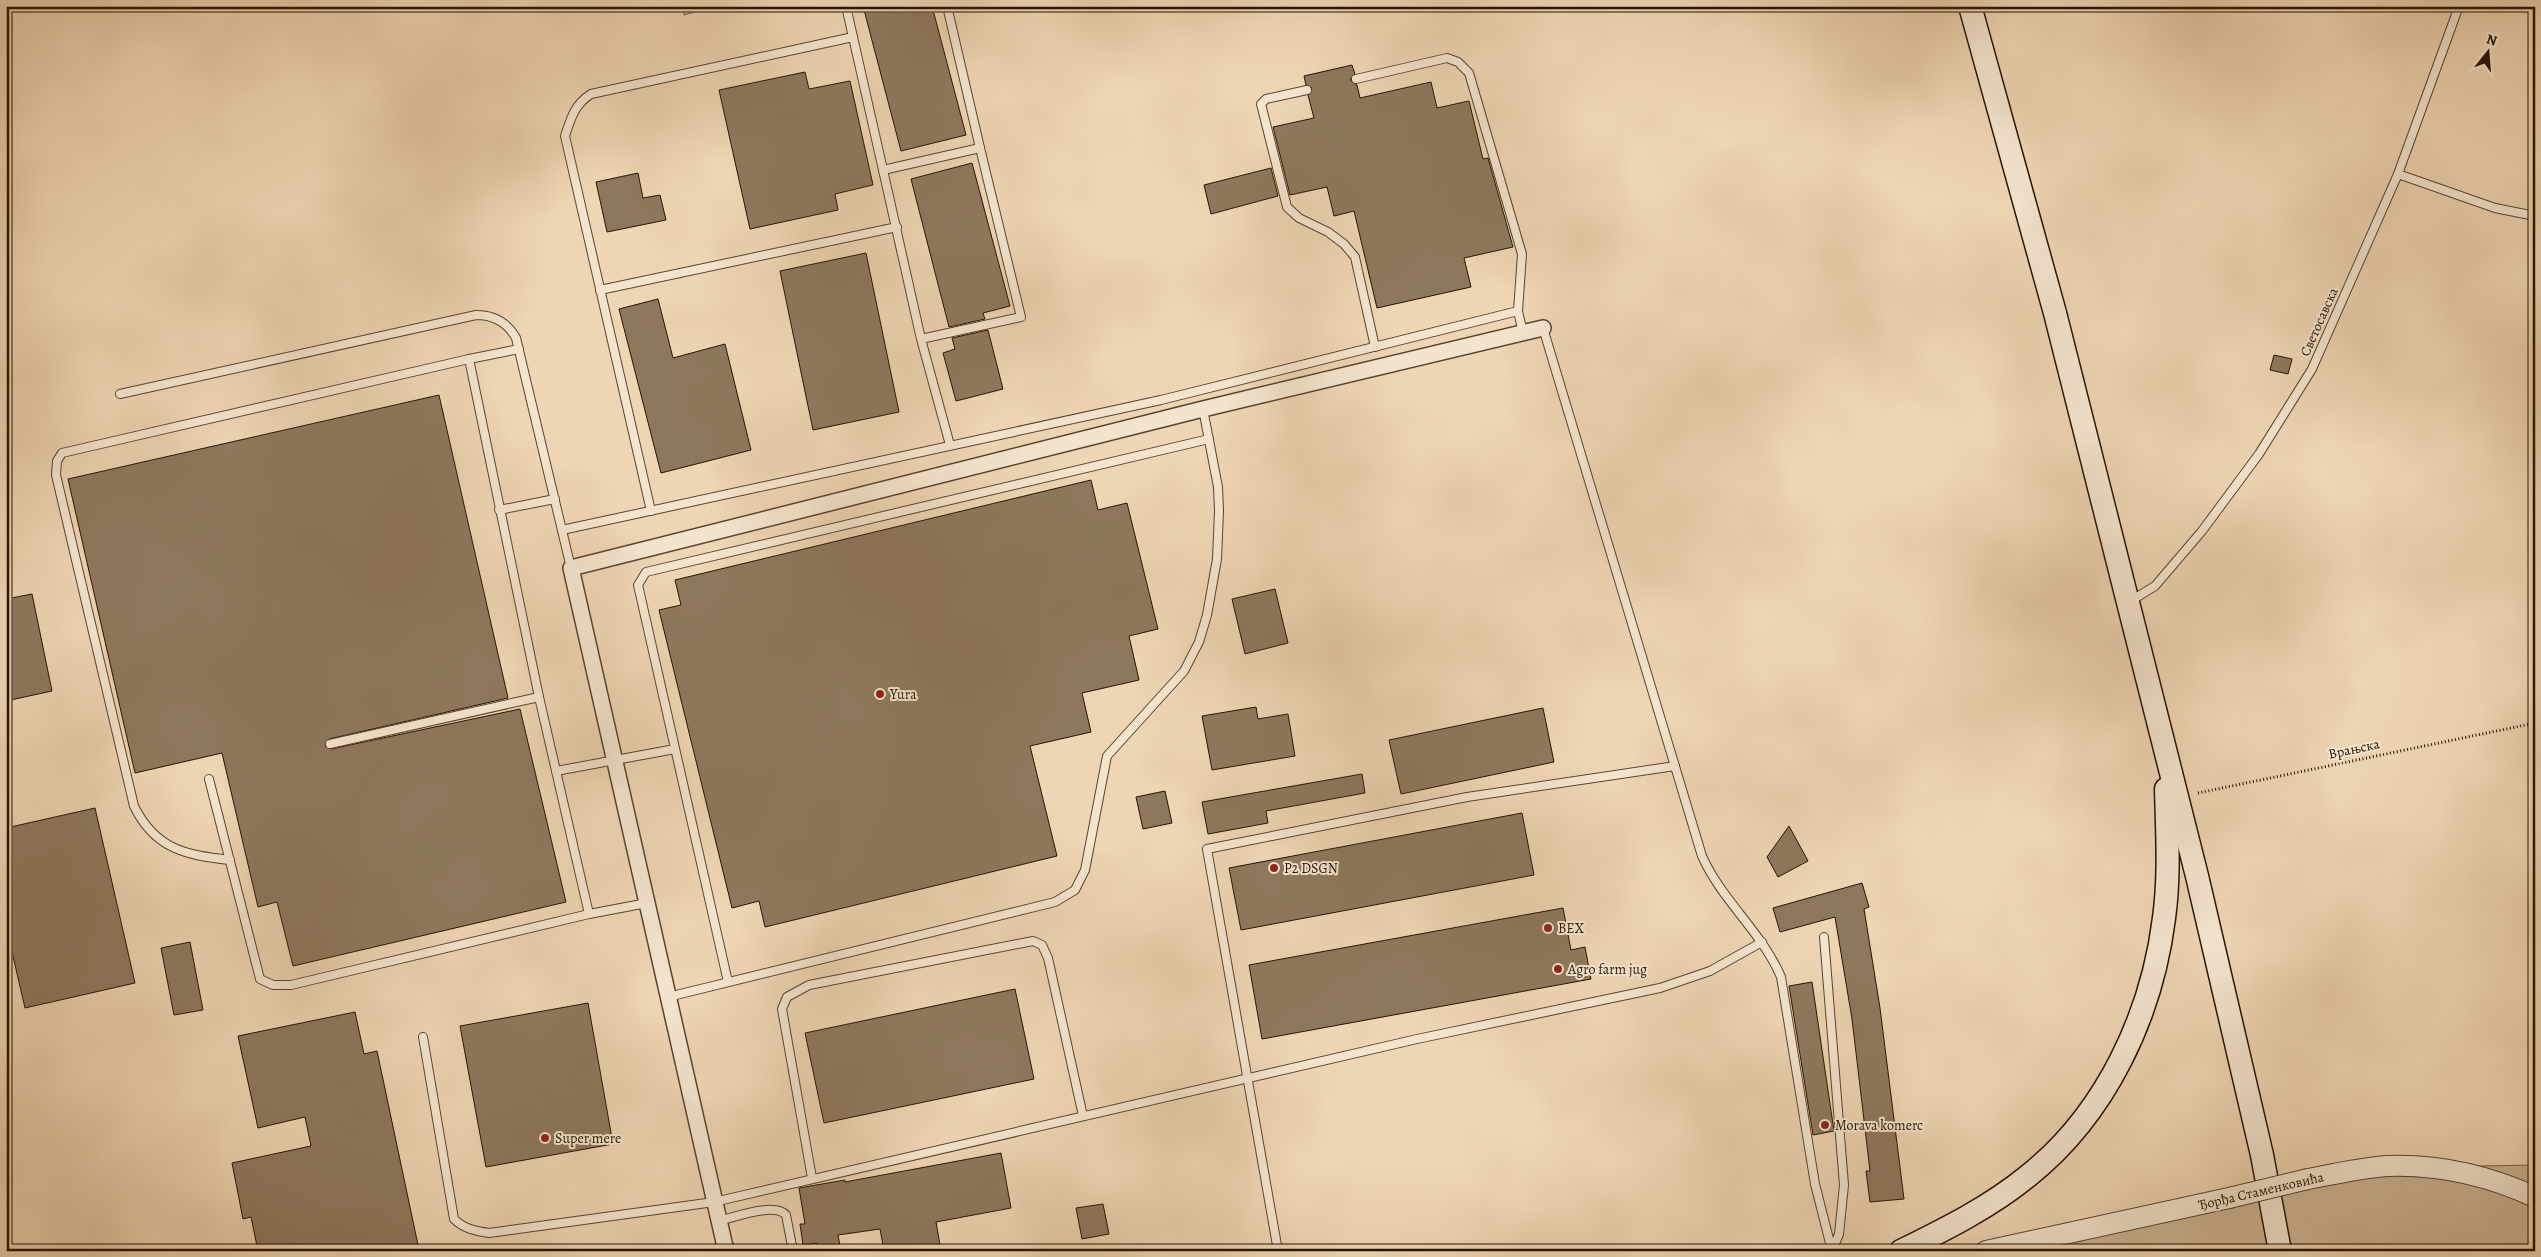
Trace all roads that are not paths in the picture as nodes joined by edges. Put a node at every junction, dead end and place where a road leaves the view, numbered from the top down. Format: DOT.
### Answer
graph roads {
  1 [pos="846,6"];
  2 [pos="947,6"];
  3 [pos="1970,6"];
  4 [pos="2459,6"];
  5 [pos="854,37"];
  6 [pos="1356,79"];
  7 [pos="1307,90"];
  8 [pos="980,148"];
  9 [pos="883,170"];
  10 [pos="2398,174"];
  11 [pos="2535,216"];
  12 [pos="896,227"];
  13 [pos="600,290"];
  14 [pos="1518,311"];
  15 [pos="1543,328"];
  16 [pos="1523,333"];
  17 [pos="921,339"];
  18 [pos="1374,347"];
  19 [pos="519,349"];
  20 [pos="469,359"];
  21 [pos="120,394"];
  22 [pos="1203,409"];
  23 [pos="1209,439"];
  24 [pos="950,446"];
  25 [pos="555,499"];
  26 [pos="499,510"];
  27 [pos="651,511"];
  28 [pos="562,530"];
  29 [pos="571,568"];
  30 [pos="2128,603"];
  31 [pos="539,697"];
  32 [pos="330,744"];
  33 [pos="2165,748"];
  34 [pos="675,749"];
  35 [pos="614,760"];
  36 [pos="1675,766"];
  37 [pos="556,771"];
  38 [pos="209,778"];
  39 [pos="230,860"];
  40 [pos="647,903"];
  41 [pos="589,914"];
  42 [pos="1824,937"];
  43 [pos="1762,942"];
  44 [pos="728,982"];
  45 [pos="668,997"];
  46 [pos="423,1037"];
  47 [pos="1247,1079"];
  48 [pos="1082,1116"];
  49 [pos="812,1178"];
  50 [pos="2535,1197"];
  51 [pos="714,1202"];
  52 [pos="719,1221"];
  53 [pos="726,1251"];
  54 [pos="793,1251"];
  55 [pos="1278,1251"];
  56 [pos="1832,1251"];
  57 [pos="1901,1251"];
  58 [pos="1986,1251"];
  59 [pos="2280,1251"];
  1 -- 5 [label="lane"];
  2 -- 8 [label="lane"];
  3 -- 30 [label="main road"];
  4 -- 10 [label="lane, Светосавска"];
  5 -- 9 [label="lane"];
  5 -- 13 [label="lane"];
  6 -- 14 [label="lane"];
  7 -- 18 [label="lane"];
  8 -- 9 [label="lane"];
  8 -- 17 [label="lane"];
  9 -- 12 [label="lane"];
  10 -- 11 [label="lane"];
  10 -- 30 [label="lane, Светосавска"];
  12 -- 13 [label="lane"];
  12 -- 17 [label="lane"];
  13 -- 27 [label="lane"];
  14 -- 16 [label="lane"];
  14 -- 18 [label="lane"];
  15 -- 16 [label="street"];
  15 -- 36 [label="lane"];
  16 -- 22 [label="street"];
  17 -- 24 [label="lane"];
  18 -- 24 [label="lane"];
  19 -- 20 [label="lane"];
  19 -- 21 [label="lane"];
  19 -- 25 [label="lane"];
  20 -- 26 [label="lane"];
  20 -- 39 [label="lane"];
  22 -- 23 [label="lane"];
  22 -- 29 [label="street"];
  23 -- 34 [label="lane"];
  23 -- 44 [label="lane"];
  24 -- 27 [label="lane"];
  25 -- 26 [label="lane"];
  25 -- 28 [label="lane"];
  26 -- 31 [label="lane"];
  27 -- 28 [label="lane"];
  28 -- 29 [label="lane"];
  29 -- 35 [label="street"];
  30 -- 33 [label="main road"];
  31 -- 32 [label="lane"];
  31 -- 37 [label="lane"];
  33 -- 57 [label="main road"];
  33 -- 59 [label="main road"];
  34 -- 35 [label="lane"];
  34 -- 44 [label="lane"];
  35 -- 37 [label="lane"];
  35 -- 40 [label="street"];
  36 -- 43 [label="lane"];
  36 -- 47 [label="lane"];
  37 -- 41 [label="lane"];
  38 -- 39 [label="lane"];
  39 -- 41 [label="lane"];
  40 -- 41 [label="lane"];
  40 -- 45 [label="street"];
  42 -- 56 [label="lane"];
  43 -- 47 [label="lane"];
  43 -- 56 [label="lane"];
  44 -- 45 [label="lane"];
  45 -- 51 [label="street"];
  46 -- 51 [label="lane"];
  47 -- 48 [label="lane"];
  47 -- 55 [label="lane"];
  48 -- 49 [label="lane"];
  48 -- 49 [label="lane"];
  49 -- 51 [label="lane"];
  50 -- 58 [label="street, Ђорђа Стаменковића, bridge"];
  51 -- 52 [label="street"];
  52 -- 53 [label="street"];
  52 -- 54 [label="lane"];
}
